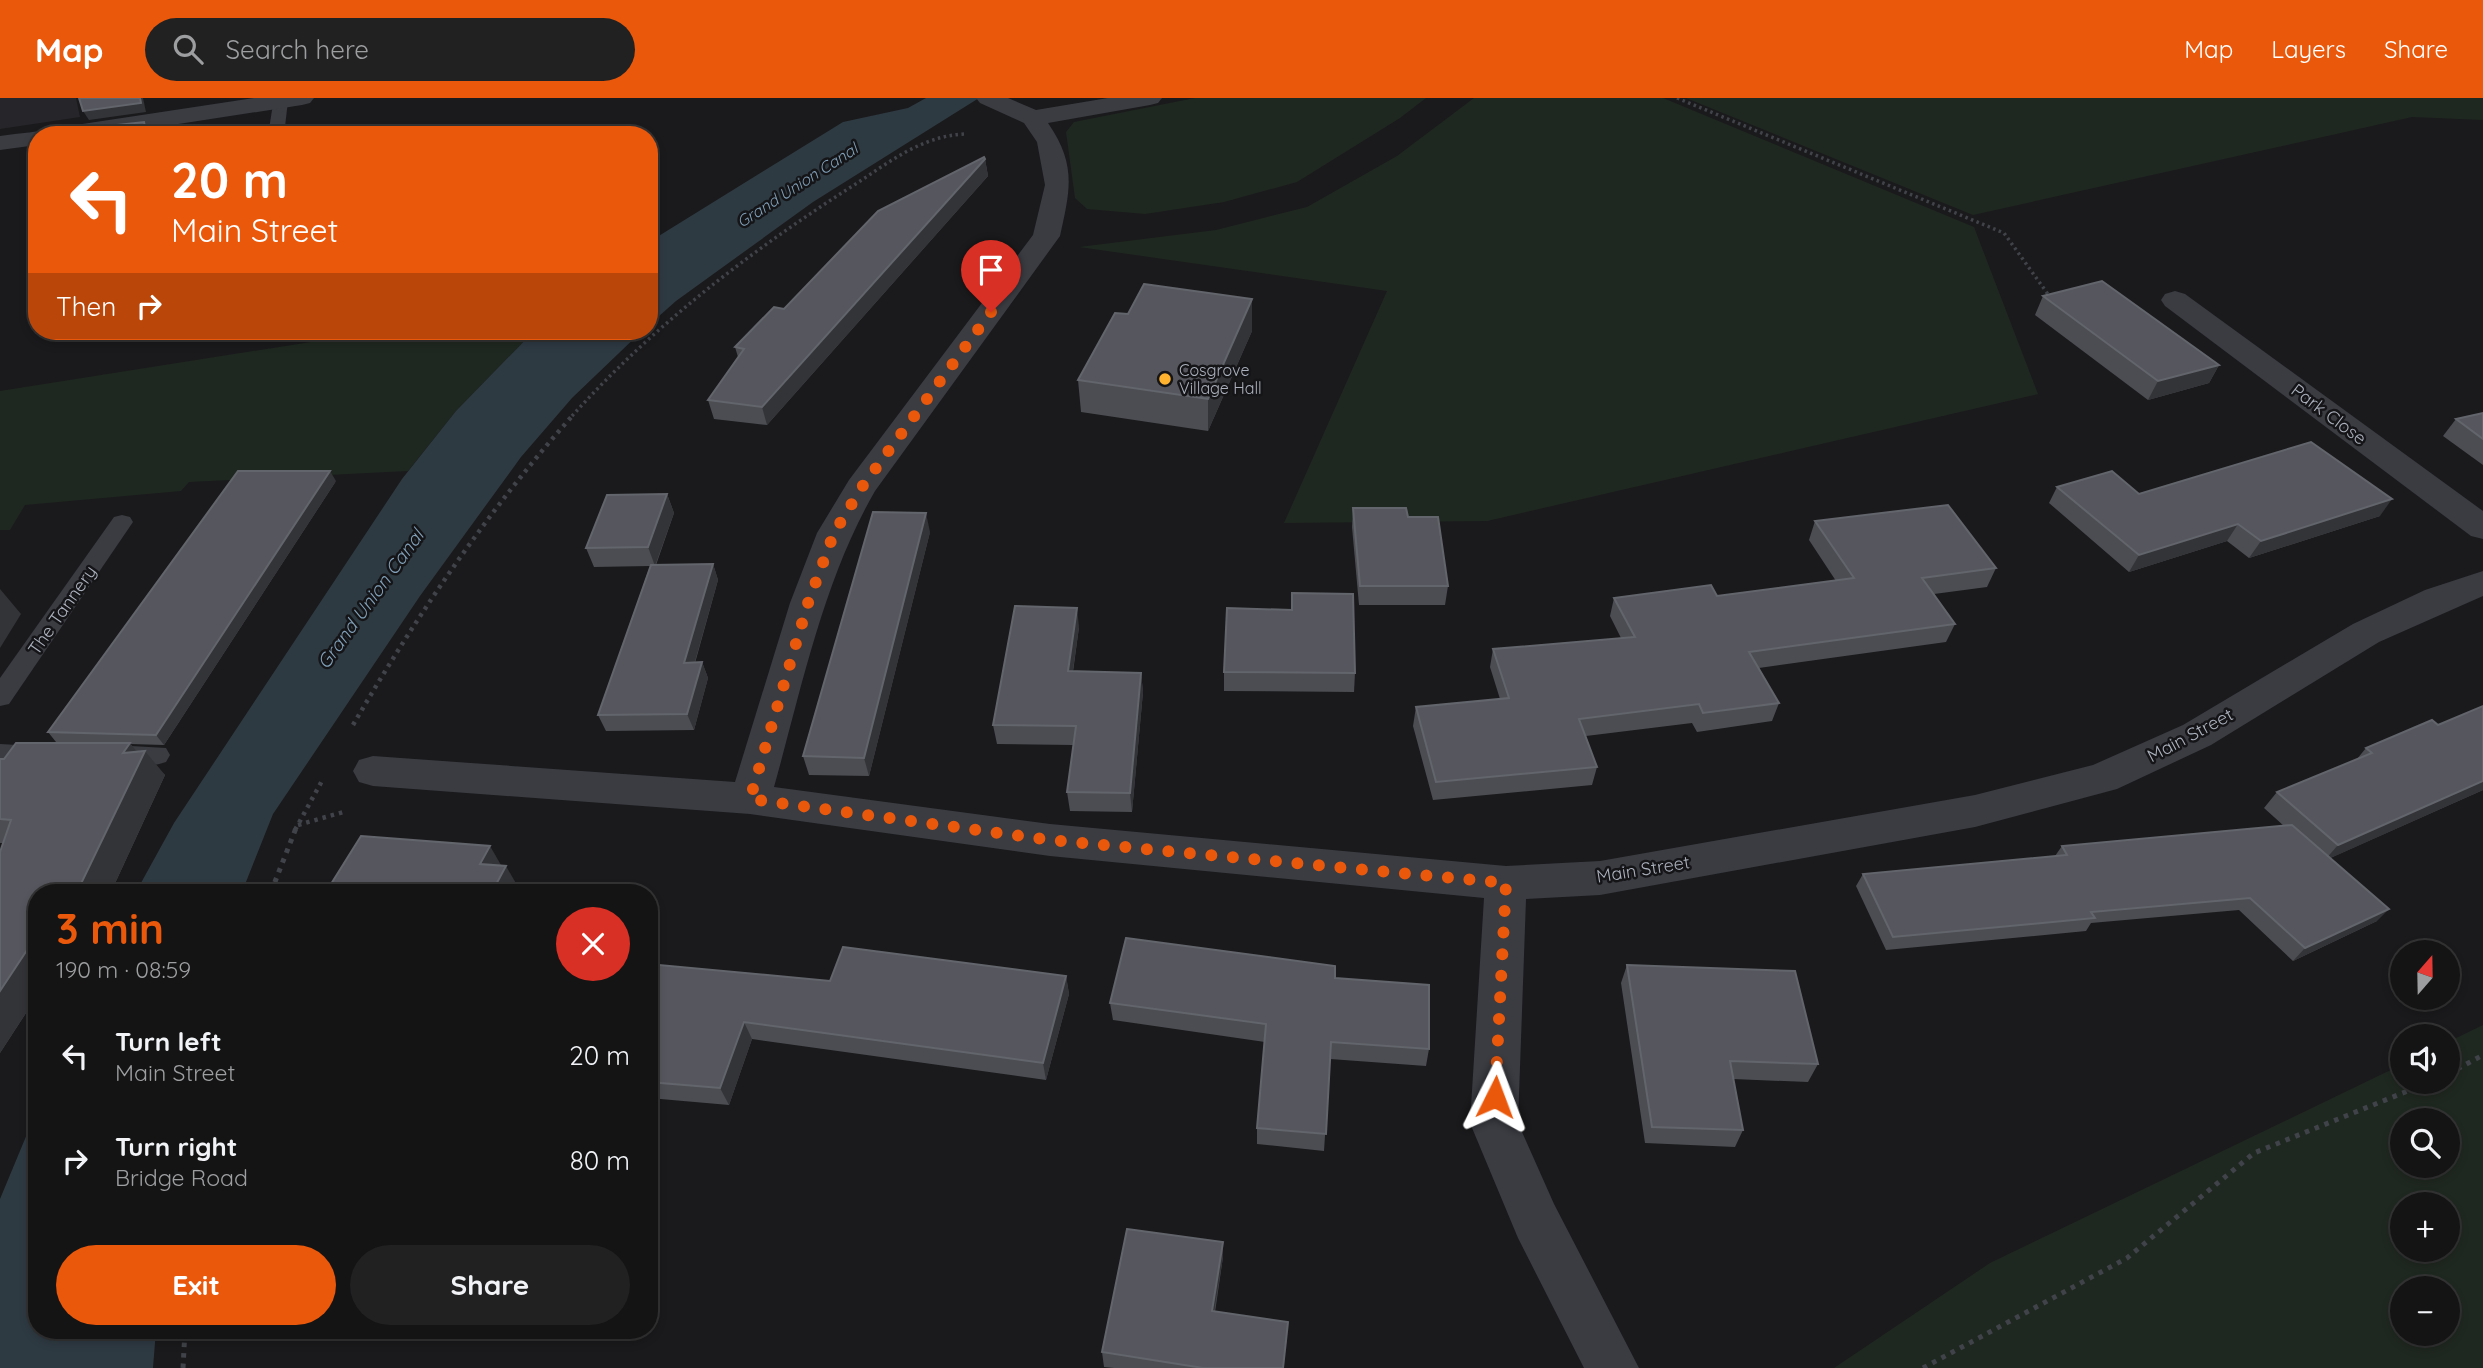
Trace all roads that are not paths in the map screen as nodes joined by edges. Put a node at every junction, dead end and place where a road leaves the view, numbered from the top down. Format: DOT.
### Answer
graph roads {
  1 [pos="988,98"];
  2 [pos="1150,98"];
  3 [pos="291,100"];
  4 [pos="1032,122"];
  5 [pos="116,126"];
  6 [pos="280,126"];
  7 [pos="28,139"];
  8 [pos="0,143"];
  9 [pos="2175,300"];
  10 [pos="122,522"];
  11 [pos="2483,528"];
  12 [pos="2483,583"];
  13 [pos="0,697"];
  14 [pos="0,754"];
  15 [pos="157,755"];
  16 [pos="373,771"];
  17 [pos="750,799"];
  18 [pos="1506,883"];
  19 [pos="1612,1368"];
  1 -- 4 [label="street"];
  2 -- 4 [label="street"];
  3 -- 5 [label="street"];
  3 -- 6 [label="lane"];
  4 -- 17 [label="street"];
  7 -- 8 [label="street"];
  9 -- 11 [label="street, Park Close"];
  10 -- 13 [label="lane, The Tannery"];
  12 -- 18 [label="street, Main Street"];
  14 -- 15 [label="lane"];
  16 -- 17 [label="street, Main Street"];
  17 -- 18 [label="street, Main Street"];
  18 -- 19 [label="street"];
}
